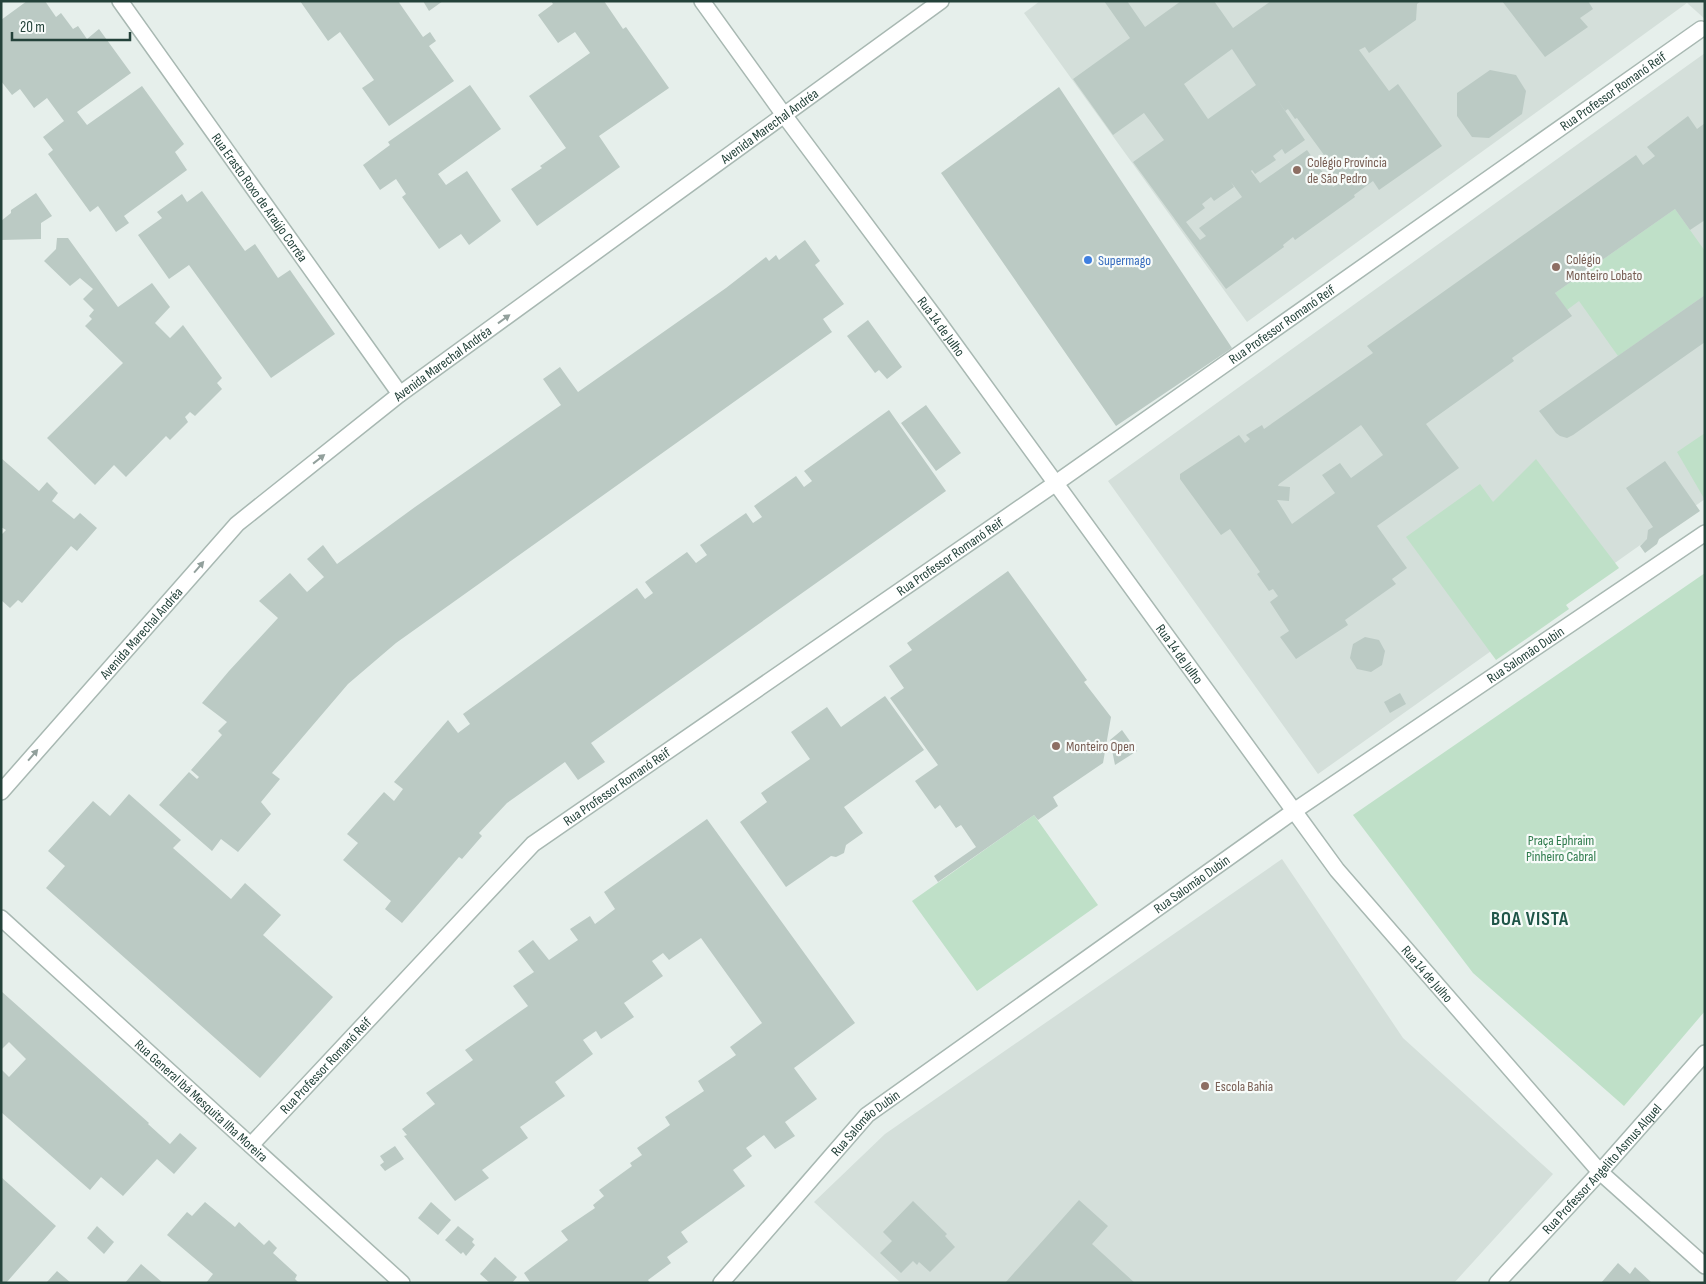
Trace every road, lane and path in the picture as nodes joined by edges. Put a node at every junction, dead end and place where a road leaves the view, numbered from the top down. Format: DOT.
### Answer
graph roads {
  1 [pos="120,1"];
  2 [pos="702,1"];
  3 [pos="941,1"];
  4 [pos="1701,29"];
  5 [pos="784,115"];
  6 [pos="400,394"];
  7 [pos="1056,483"];
  8 [pos="1705,533"];
  9 [pos="1,792"];
  10 [pos="1294,811"];
  11 [pos="1,918"];
  12 [pos="1705,1053"];
  13 [pos="251,1145"];
  14 [pos="1600,1172"];
  15 [pos="1705,1266"];
  16 [pos="402,1283"];
  17 [pos="721,1283"];
  18 [pos="1497,1283"];
  1 -- 6 [label="street, Rua Erasto Roxo de Araújo Corrêa"];
  2 -- 5 [label="street, Rua 14 de Julho"];
  3 -- 5 [label="street, Avenida Marechal Andréa"];
  4 -- 7 [label="street, Rua Professor Romanó Reif"];
  6 -- 5 [label="street, Avenida Marechal Andréa, one-way"];
  5 -- 7 [label="street, Rua 14 de Julho"];
  9 -- 6 [label="street, Avenida Marechal Andréa, one-way"];
  7 -- 10 [label="street, Rua 14 de Julho"];
  7 -- 13 [label="street, Rua Professor Romanó Reif"];
  8 -- 10 [label="street, Rua Salomão Dubin"];
  10 -- 14 [label="street, Rua 14 de Julho"];
  10 -- 17 [label="street, Rua Salomão Dubin"];
  11 -- 13 [label="street, Rua General Ibá Mesquita Ilha Moreira"];
  12 -- 14 [label="street, Rua Professor Angelito Asmus Alquel"];
  13 -- 16 [label="street, Rua General Ibá Mesquita Ilha Moreira"];
  14 -- 15 [label="street, Rua 14 de Julho"];
  14 -- 18 [label="street, Rua Professor Angelito Asmus Alquel"];
}
